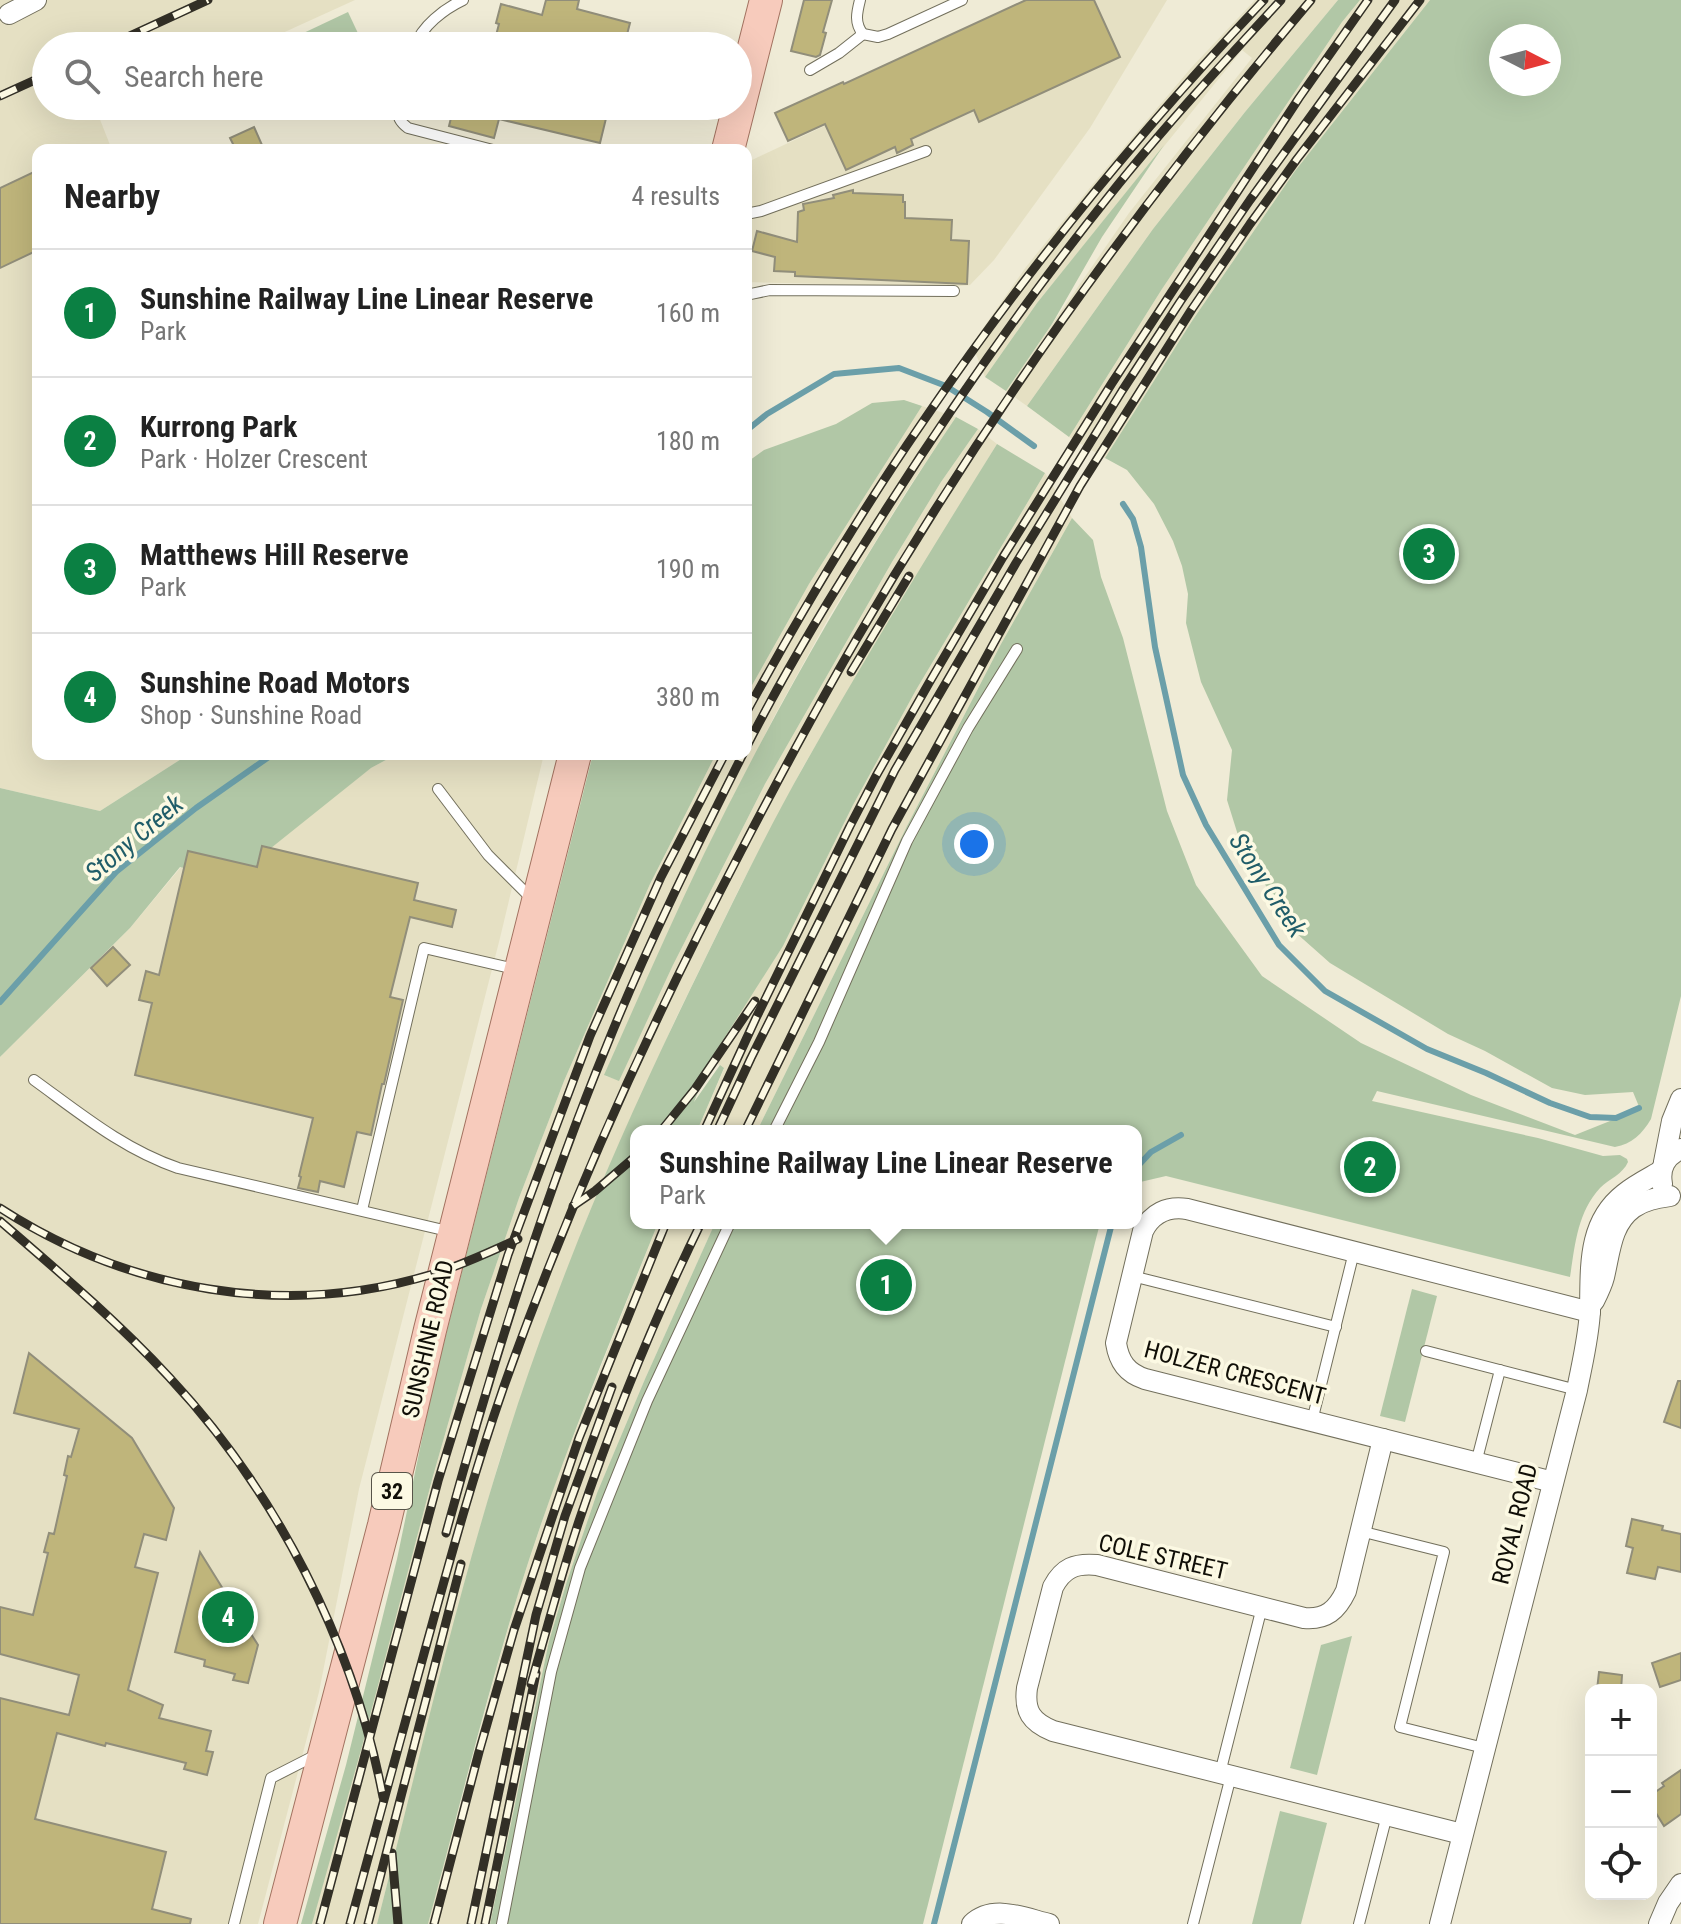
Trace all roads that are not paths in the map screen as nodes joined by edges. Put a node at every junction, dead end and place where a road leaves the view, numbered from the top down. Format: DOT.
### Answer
graph roads {
  1 [pos="36,0"];
  2 [pos="463,0"];
  3 [pos="766,0"];
  4 [pos="860,0"];
  5 [pos="962,0"];
  6 [pos="9,14"];
  7 [pos="423,32"];
  8 [pos="863,34"];
  9 [pos="752,55"];
  10 [pos="810,70"];
  11 [pos="400,120"];
  12 [pos="736,120"];
  13 [pos="470,144"];
  14 [pos="730,144"];
  15 [pos="926,151"];
  16 [pos="752,213"];
  17 [pos="954,291"];
  18 [pos="752,294"];
  19 [pos="1017,649"];
  20 [pos="573,760"];
  21 [pos="438,789"];
  22 [pos="537,903"];
  23 [pos="520,971"];
  24 [pos="34,1080"];
  25 [pos="1681,1099"];
  26 [pos="777,1125"];
  27 [pos="1681,1149"];
  28 [pos="1663,1167"];
  29 [pos="1675,1199"];
  30 [pos="362,1210"];
  31 [pos="727,1229"];
  32 [pos="454,1232"];
  33 [pos="1354,1252"];
  34 [pos="1132,1276"];
  35 [pos="1590,1312"];
  36 [pos="1336,1327"];
  37 [pos="1426,1351"];
  38 [pos="1500,1370"];
  39 [pos="1577,1390"];
  40 [pos="1312,1421"];
  41 [pos="1383,1439"];
  42 [pos="1476,1463"];
  43 [pos="1553,1482"];
  44 [pos="1360,1531"];
  45 [pos="1262,1607"];
  46 [pos="1484,1748"];
  47 [pos="327,1750"];
  48 [pos="1225,1774"];
  49 [pos="1387,1815"];
  50 [pos="1462,1834"];
  51 [pos="1681,1884"];
  52 [pos="234,1924"];
  53 [pos="280,1924"];
  54 [pos="502,1924"];
  55 [pos="972,1924"];
  56 [pos="1049,1924"];
  57 [pos="1193,1924"];
  58 [pos="1359,1924"];
  59 [pos="1440,1924"];
  60 [pos="1659,1924"];
  1 -- 6 [label="street"];
  2 -- 7 [label="lane"];
  3 -- 9 [label="main road"];
  4 -- 8 [label="lane"];
  5 -- 8 [label="lane"];
  8 -- 10 [label="lane"];
  11 -- 13 [label="lane"];
  12 -- 14 [label="main road"];
  15 -- 16 [label="lane"];
  17 -- 18 [label="lane"];
  19 -- 26 [label="lane"];
  20 -- 22 [label="main road, SUNSHINE ROAD / 32"];
  21 -- 22 [label="lane"];
  22 -- 23 [label="main road, SUNSHINE ROAD / 32"];
  23 -- 30 [label="lane"];
  23 -- 32 [label="main road, SUNSHINE ROAD / 32"];
  24 -- 30 [label="lane"];
  25 -- 28 [label="street"];
  27 -- 28 [label="street, ROYAL ROAD"];
  28 -- 29 [label="street"];
  28 -- 35 [label="street, ROYAL ROAD"];
  29 -- 35 [label="street, ROYAL ROAD"];
  30 -- 32 [label="lane"];
  31 -- 54 [label="lane"];
  32 -- 47 [label="main road, SUNSHINE ROAD / 32"];
  33 -- 34 [label="street, HOLZER CRESCENT"];
  33 -- 35 [label="street, HOLZER CRESCENT"];
  33 -- 36 [label="lane"];
  34 -- 36 [label="lane"];
  34 -- 40 [label="street, HOLZER CRESCENT"];
  35 -- 39 [label="street, ROYAL ROAD"];
  36 -- 40 [label="lane"];
  37 -- 38 [label="lane"];
  38 -- 39 [label="lane"];
  38 -- 42 [label="lane"];
  39 -- 43 [label="street, ROYAL ROAD"];
  40 -- 41 [label="street, HOLZER CRESCENT"];
  41 -- 42 [label="street, HOLZER CRESCENT"];
  41 -- 44 [label="street, COLE STREET"];
  42 -- 43 [label="street, HOLZER CRESCENT"];
  43 -- 46 [label="street, ROYAL ROAD"];
  44 -- 45 [label="street, COLE STREET"];
  44 -- 46 [label="lane"];
  45 -- 48 [label="lane"];
  45 -- 48 [label="street, COLE STREET"];
  46 -- 50 [label="street, ROYAL ROAD"];
  47 -- 52 [label="lane"];
  47 -- 53 [label="main road, SUNSHINE ROAD / 32"];
  48 -- 49 [label="street, COLE STREET"];
  48 -- 57 [label="lane"];
  49 -- 50 [label="street, COLE STREET"];
  49 -- 58 [label="lane"];
  50 -- 59 [label="street, ROYAL ROAD"];
  51 -- 60 [label="street"];
  55 -- 56 [label="street"];
}
